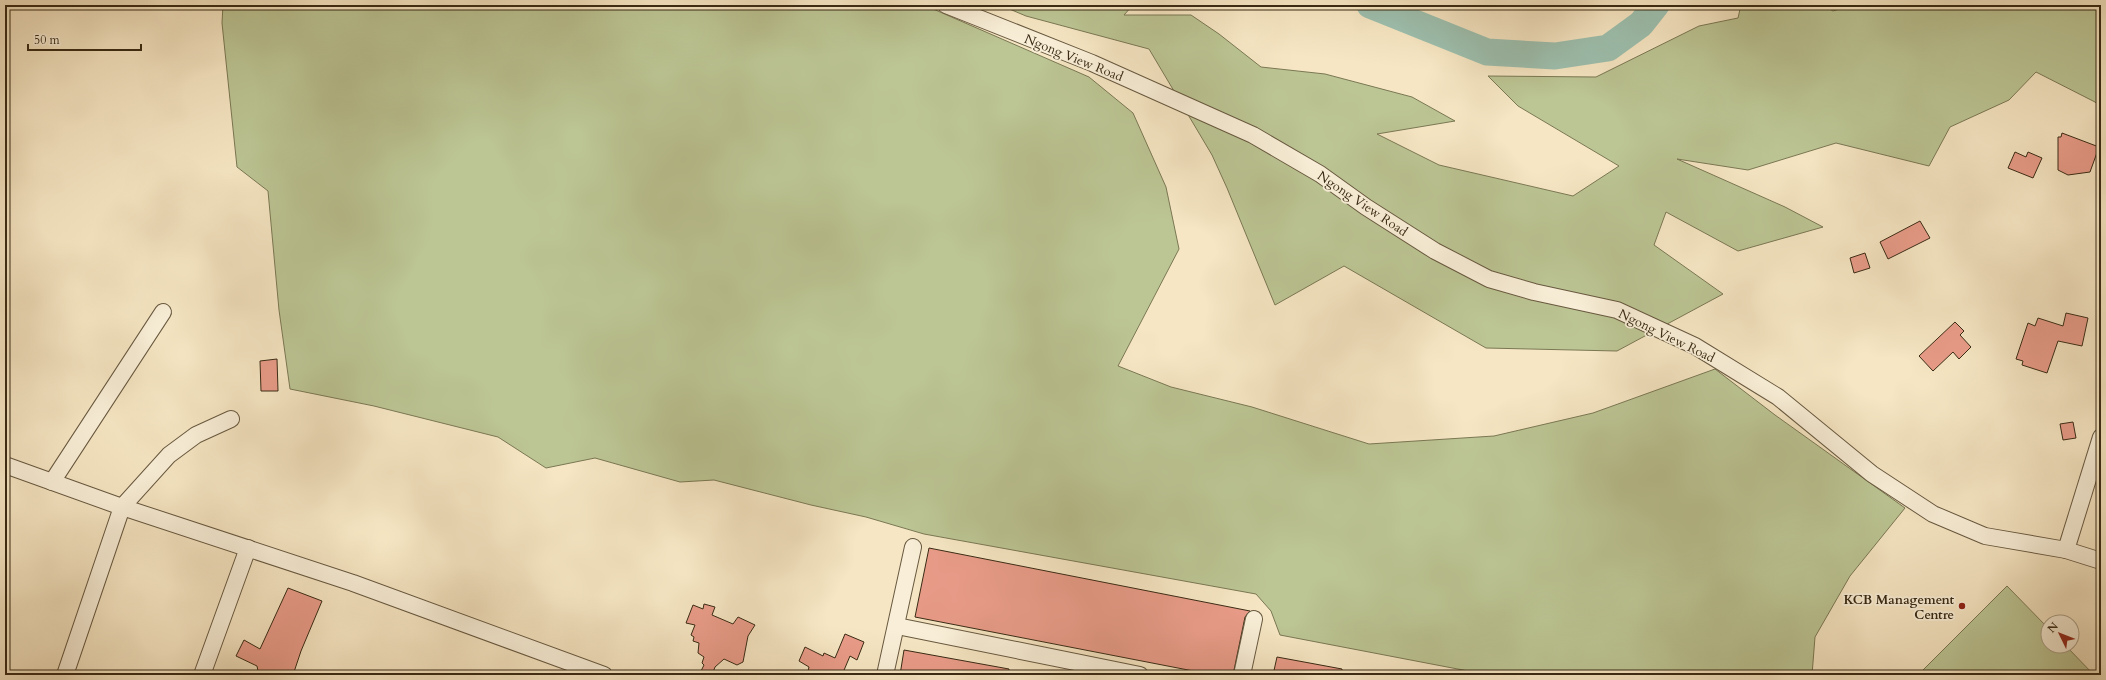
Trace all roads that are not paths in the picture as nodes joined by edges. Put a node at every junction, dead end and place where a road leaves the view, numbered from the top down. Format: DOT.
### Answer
graph roads {
  1 [pos="946,5"];
  2 [pos="163,312"];
  3 [pos="232,419"];
  4 [pos="2101,437"];
  5 [pos="5,465"];
  6 [pos="52,482"];
  7 [pos="122,507"];
  8 [pos="913,547"];
  9 [pos="248,548"];
  10 [pos="2066,550"];
  11 [pos="2101,561"];
  12 [pos="1254,619"];
  13 [pos="897,626"];
  14 [pos="65,675"];
  15 [pos="202,675"];
  16 [pos="604,675"];
  17 [pos="885,675"];
  18 [pos="1140,675"];
  19 [pos="1242,675"];
  1 -- 10 [label="street, Ngong View Road"];
  2 -- 6 [label="street"];
  3 -- 7 [label="street"];
  4 -- 10 [label="street"];
  5 -- 6 [label="street"];
  6 -- 7 [label="street"];
  7 -- 9 [label="street"];
  7 -- 14 [label="street"];
  8 -- 13 [label="street"];
  9 -- 15 [label="street"];
  9 -- 16 [label="street"];
  10 -- 11 [label="street, Ngong View Road"];
  12 -- 19 [label="street"];
  13 -- 17 [label="street"];
  13 -- 18 [label="street"];
}
